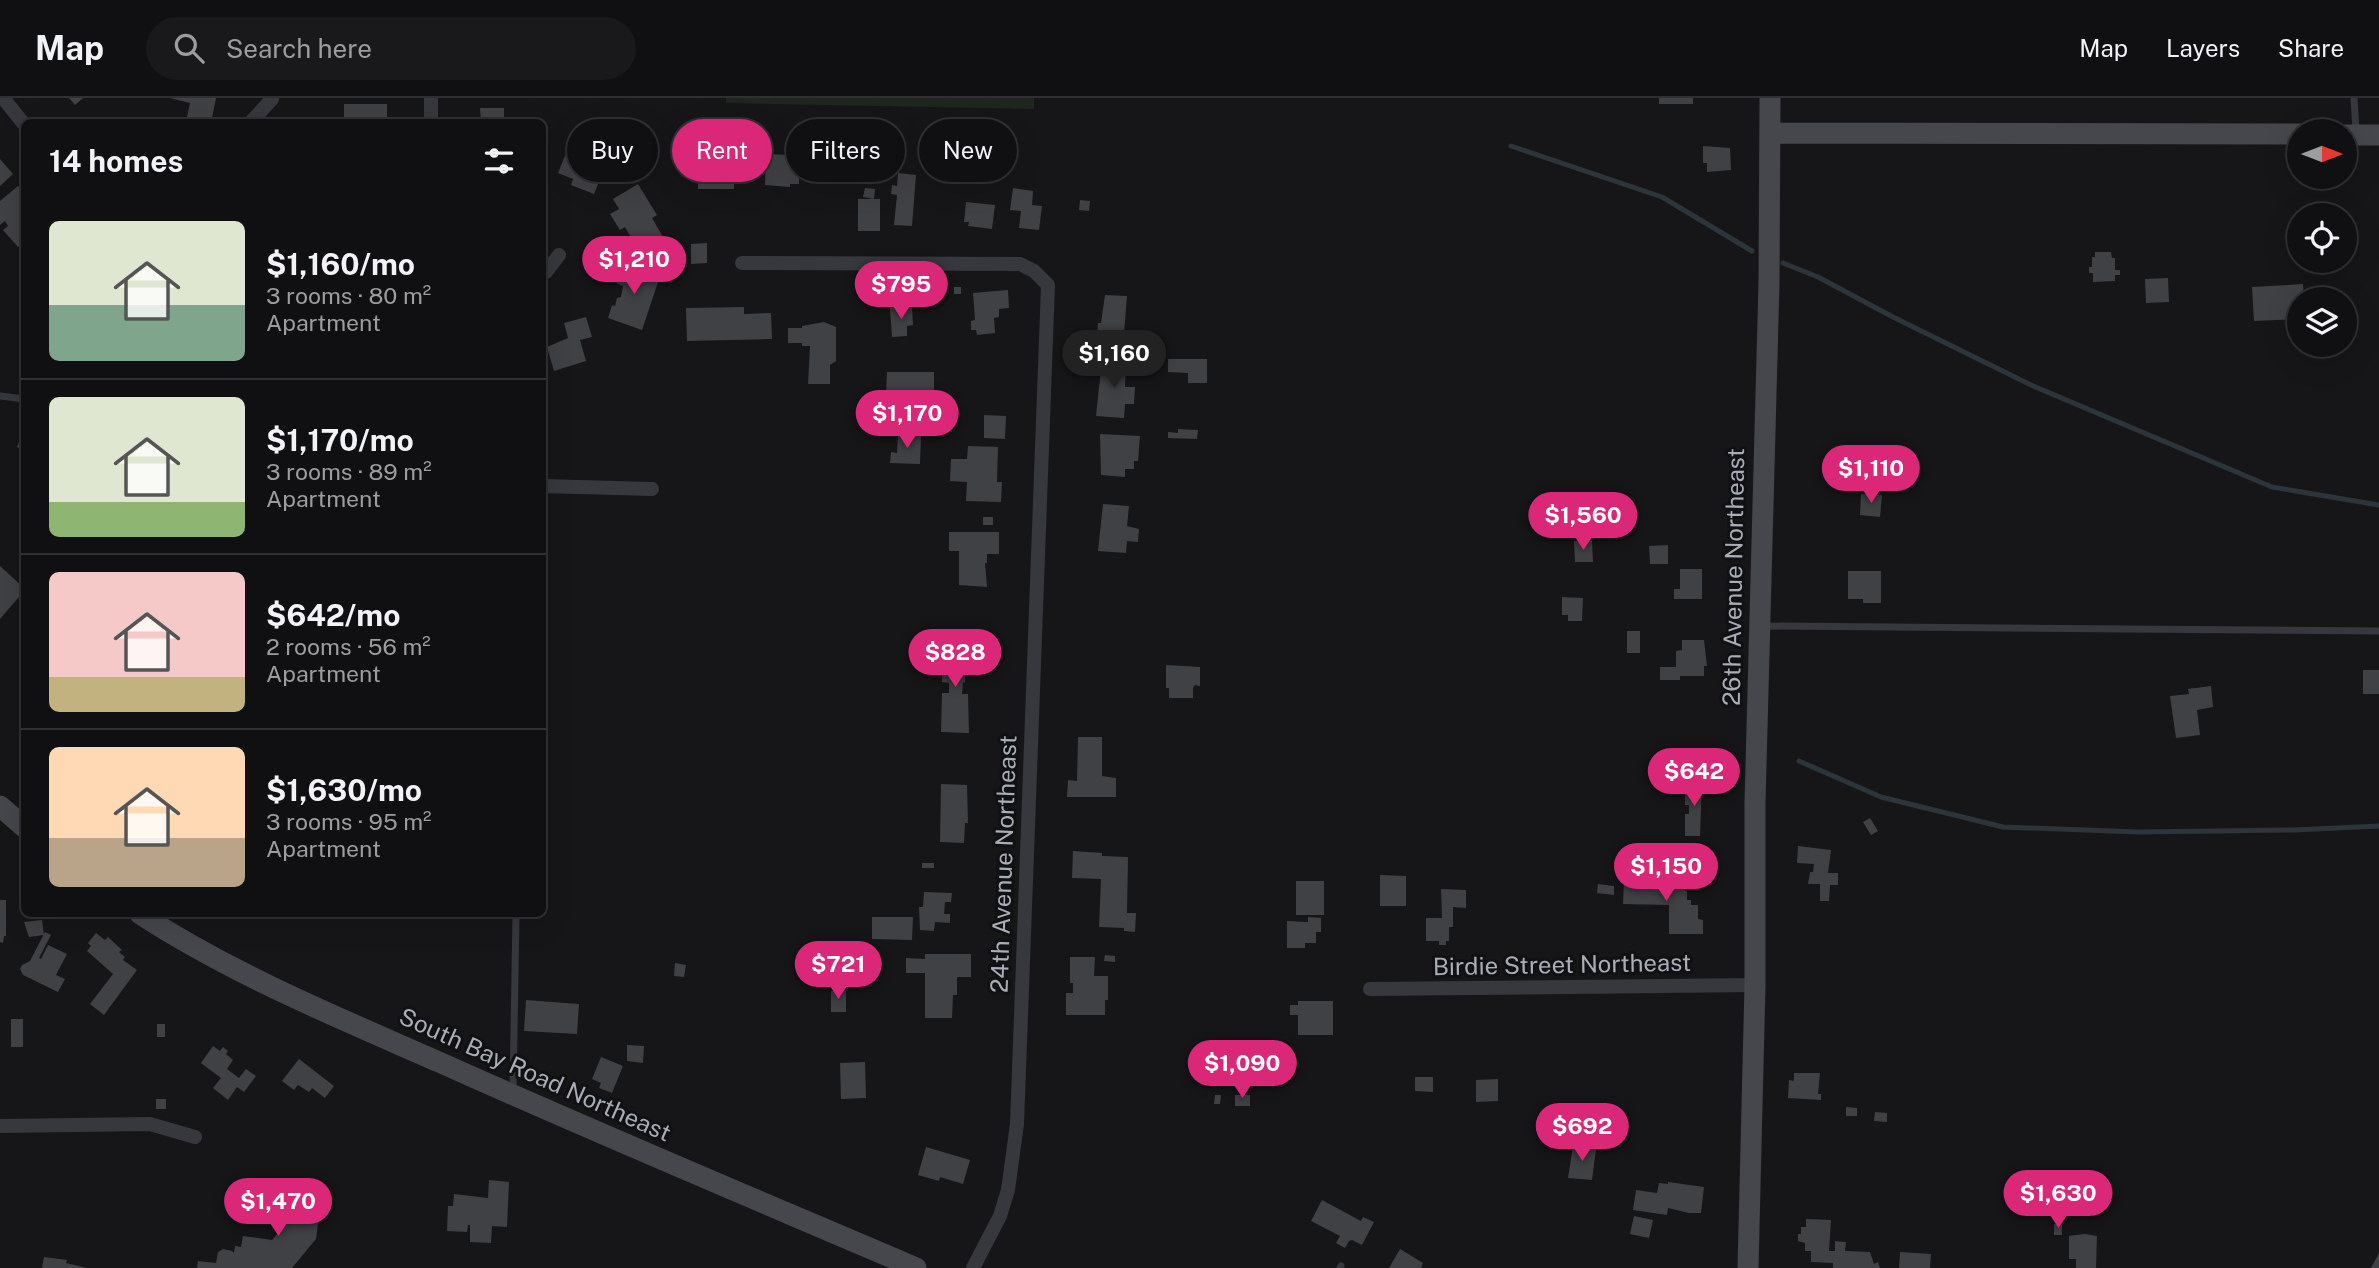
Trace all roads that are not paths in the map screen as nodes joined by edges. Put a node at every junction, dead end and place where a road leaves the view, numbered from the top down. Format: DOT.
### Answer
graph roads {
  1 [pos="4,98"];
  2 [pos="431,98"];
  3 [pos="1770,98"];
  4 [pos="2354,98"];
  5 [pos="272,99"];
  6 [pos="254,119"];
  7 [pos="431,119"];
  8 [pos="2352,119"];
  9 [pos="21,120"];
  10 [pos="1770,133"];
  11 [pos="2287,134"];
  12 [pos="2357,135"];
  13 [pos="2379,135"];
  14 [pos="559,255"];
  15 [pos="742,262"];
  16 [pos="546,272"];
  17 [pos="0,396"];
  18 [pos="21,399"];
  19 [pos="546,486"];
  20 [pos="652,489"];
  21 [pos="1760,626"];
  22 [pos="2379,631"];
  23 [pos="0,806"];
  24 [pos="21,824"];
  25 [pos="146,917"];
  26 [pos="516,917"];
  27 [pos="1755,985"];
  28 [pos="1370,989"];
  29 [pos="513,1095"];
  30 [pos="0,1125"];
  31 [pos="195,1137"];
  32 [pos="916,1268"];
  33 [pos="973,1268"];
  34 [pos="1748,1268"];
  1 -- 9 [label="street"];
  2 -- 7 [label="street"];
  3 -- 10 [label="street, 26th Avenue Northeast"];
  4 -- 8 [label="lane"];
  5 -- 6 [label="street"];
  10 -- 11 [label="street"];
  10 -- 21 [label="street, 26th Avenue Northeast"];
  12 -- 13 [label="street"];
  14 -- 16 [label="street"];
  15 -- 33 [label="street, 24th Avenue Northeast"];
  17 -- 18 [label="lane"];
  19 -- 20 [label="street"];
  21 -- 22 [label="lane"];
  21 -- 27 [label="street, 26th Avenue Northeast"];
  23 -- 24 [label="street"];
  25 -- 29 [label="street, South Bay Road Northeast"];
  26 -- 29 [label="lane"];
  27 -- 28 [label="street, Birdie Street Northeast"];
  27 -- 34 [label="street, 26th Avenue Northeast"];
  29 -- 32 [label="street, South Bay Road Northeast"];
  30 -- 31 [label="street"];
}
